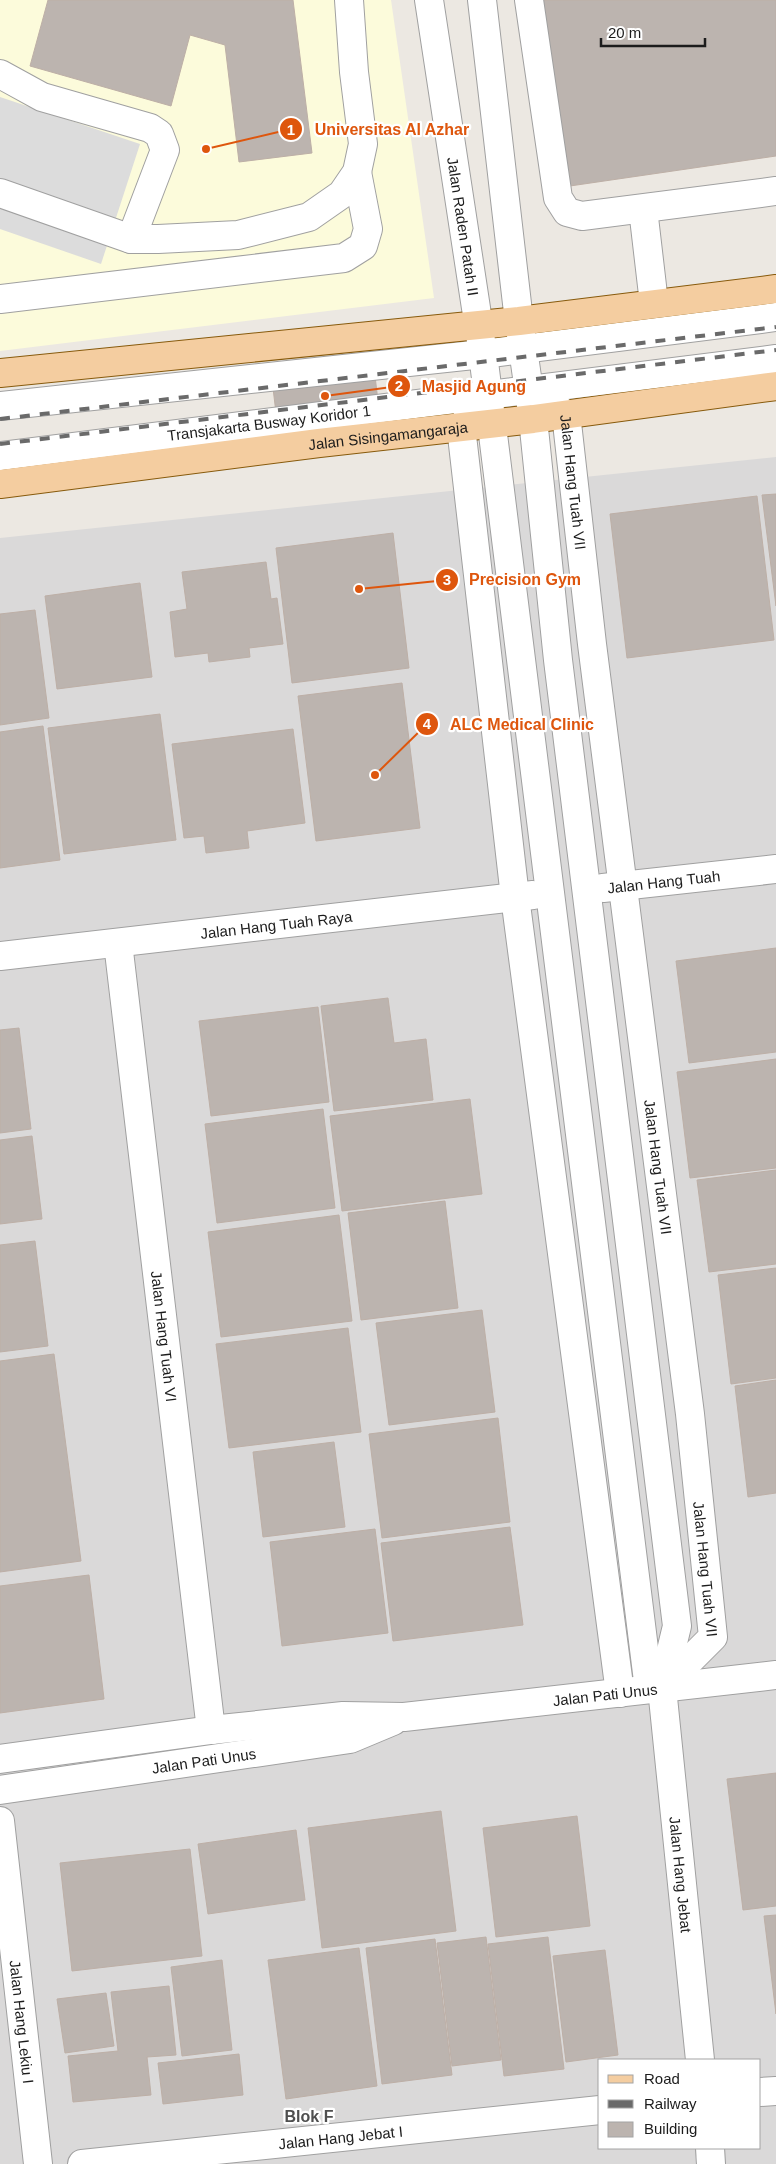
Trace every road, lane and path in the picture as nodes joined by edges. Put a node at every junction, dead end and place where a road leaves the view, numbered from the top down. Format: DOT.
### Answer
graph roads {
  1 [pos="349,0"];
  2 [pos="429,0"];
  3 [pos="482,0"];
  4 [pos="529,0"];
  5 [pos="0,74"];
  6 [pos="357,172"];
  7 [pos="776,191"];
  8 [pos="0,192"];
  9 [pos="643,209"];
  10 [pos="131,239"];
  11 [pos="776,289"];
  12 [pos="0,299"];
  13 [pos="654,303"];
  14 [pos="776,317"];
  15 [pos="519,321"];
  16 [pos="478,324"];
  17 [pos="523,349"];
  18 [pos="483,354"];
  19 [pos="776,359"];
  20 [pos="0,373"];
  21 [pos="776,386"];
  22 [pos="528,389"];
  23 [pos="486,394"];
  24 [pos="0,406"];
  25 [pos="566,414"];
  26 [pos="533,419"];
  27 [pos="491,424"];
  28 [pos="461,426"];
  29 [pos="0,456"];
  30 [pos="0,484"];
  31 [pos="592,644"];
  32 [pos="558,654"];
  33 [pos="522,665"];
  34 [pos="488,668"];
  35 [pos="776,870"];
  36 [pos="622,885"];
  37 [pos="587,890"];
  38 [pos="550,893"];
  39 [pos="515,897"];
  40 [pos="118,943"];
  41 [pos="0,956"];
  42 [pos="659,1172"];
  43 [pos="622,1176"];
  44 [pos="586,1180"];
  45 [pos="553,1184"];
  46 [pos="595,1252"];
  47 [pos="563,1256"];
  48 [pos="690,1414"];
  49 [pos="652,1419"];
  50 [pos="616,1424"];
  51 [pos="586,1428"];
  52 [pos="776,1675"];
  53 [pos="655,1689"];
  54 [pos="620,1693"];
  55 [pos="404,1717"];
  56 [pos="211,1730"];
  57 [pos="0,1759"];
  58 [pos="0,1790"];
  59 [pos="0,1821"];
  60 [pos="700,2059"];
  61 [pos="776,2090"];
  62 [pos="761,2092"];
  63 [pos="598,2110"];
  64 [pos="710,2149"];
  65 [pos="38,2164"];
  66 [pos="82,2164"];
  67 [pos="711,2164"];
  1 -- 6 [label="street"];
  2 -- 16 [label="street, Jalan Raden Patah II"];
  3 -- 15 [label="street"];
  4 -- 9 [label="street"];
  5 -- 10 [label="street"];
  6 -- 10 [label="street"];
  6 -- 12 [label="street"];
  7 -- 9 [label="street"];
  8 -- 10 [label="street"];
  9 -- 13 [label="street"];
  11 -- 13 [label="main road"];
  13 -- 15 [label="main road"];
  14 -- 17 [label="street"];
  15 -- 16 [label="main road"];
  15 -- 17 [label="street"];
  16 -- 18 [label="street, Jalan Raden Patah II"];
  16 -- 20 [label="main road"];
  17 -- 18 [label="street"];
  17 -- 22 [label="street"];
  18 -- 23 [label="street, Jalan Raden Patah II"];
  18 -- 24 [label="street"];
  19 -- 22 [label="street, Transjakarta Busway Koridor 1"];
  21 -- 25 [label="main road, Jalan Sisingamangaraja"];
  22 -- 23 [label="street, Transjakarta Busway Koridor 1"];
  22 -- 25 [label="street, Jalan Hang Tuah VII"];
  22 -- 26 [label="street"];
  23 -- 27 [label="street, Jalan Raden Patah II"];
  23 -- 28 [label="street"];
  23 -- 29 [label="street, Transjakarta Busway Koridor 1"];
  25 -- 26 [label="main road, Jalan Sisingamangaraja"];
  25 -- 31 [label="street, Jalan Hang Tuah VII"];
  26 -- 27 [label="main road, Jalan Sisingamangaraja"];
  26 -- 32 [label="street, Jalan Hang Tuah VII"];
  27 -- 28 [label="main road, Jalan Sisingamangaraja"];
  27 -- 33 [label="street"];
  28 -- 30 [label="main road, Jalan Sisingamangaraja"];
  28 -- 34 [label="street"];
  31 -- 32 [label="street"];
  31 -- 36 [label="street, Jalan Hang Tuah VII"];
  32 -- 33 [label="street"];
  32 -- 37 [label="street, Jalan Hang Tuah VII"];
  33 -- 34 [label="street"];
  33 -- 38 [label="street"];
  34 -- 39 [label="street"];
  35 -- 36 [label="street, Jalan Hang Tuah"];
  36 -- 37 [label="street, Jalan Hang Tuah"];
  36 -- 42 [label="street, Jalan Hang Tuah VII"];
  37 -- 38 [label="street, Jalan Hang Tuah"];
  37 -- 43 [label="street, Jalan Hang Tuah VII"];
  38 -- 39 [label="street, Jalan Hang Tuah Raya"];
  38 -- 44 [label="street"];
  39 -- 40 [label="street, Jalan Hang Tuah Raya"];
  39 -- 45 [label="street"];
  40 -- 41 [label="street, Jalan Hang Tuah Raya"];
  40 -- 56 [label="street, Jalan Hang Tuah VI"];
  42 -- 43 [label="street"];
  42 -- 48 [label="street, Jalan Hang Tuah VII"];
  43 -- 44 [label="street"];
  43 -- 49 [label="street, Jalan Hang Tuah VII"];
  44 -- 45 [label="street"];
  44 -- 46 [label="street"];
  45 -- 47 [label="street"];
  46 -- 47 [label="street"];
  46 -- 50 [label="street"];
  47 -- 51 [label="street"];
  48 -- 49 [label="street"];
  48 -- 53 [label="street, Jalan Hang Tuah VII"];
  49 -- 50 [label="street"];
  49 -- 53 [label="street, Jalan Hang Tuah VII"];
  50 -- 51 [label="street"];
  50 -- 53 [label="street"];
  51 -- 54 [label="street"];
  52 -- 53 [label="street, Jalan Pati Unus"];
  53 -- 54 [label="street, Jalan Pati Unus"];
  53 -- 60 [label="street, Jalan Hang Jebat"];
  54 -- 55 [label="street, Jalan Pati Unus"];
  55 -- 56 [label="street, Jalan Pati Unus"];
  55 -- 58 [label="street, Jalan Pati Unus"];
  56 -- 57 [label="street, Jalan Pati Unus"];
  59 -- 65 [label="street, Jalan Hang Lekiu I"];
  61 -- 62 [label="street"];
  63 -- 66 [label="street, Jalan Hang Jebat I"];
  64 -- 67 [label="street"];
}
